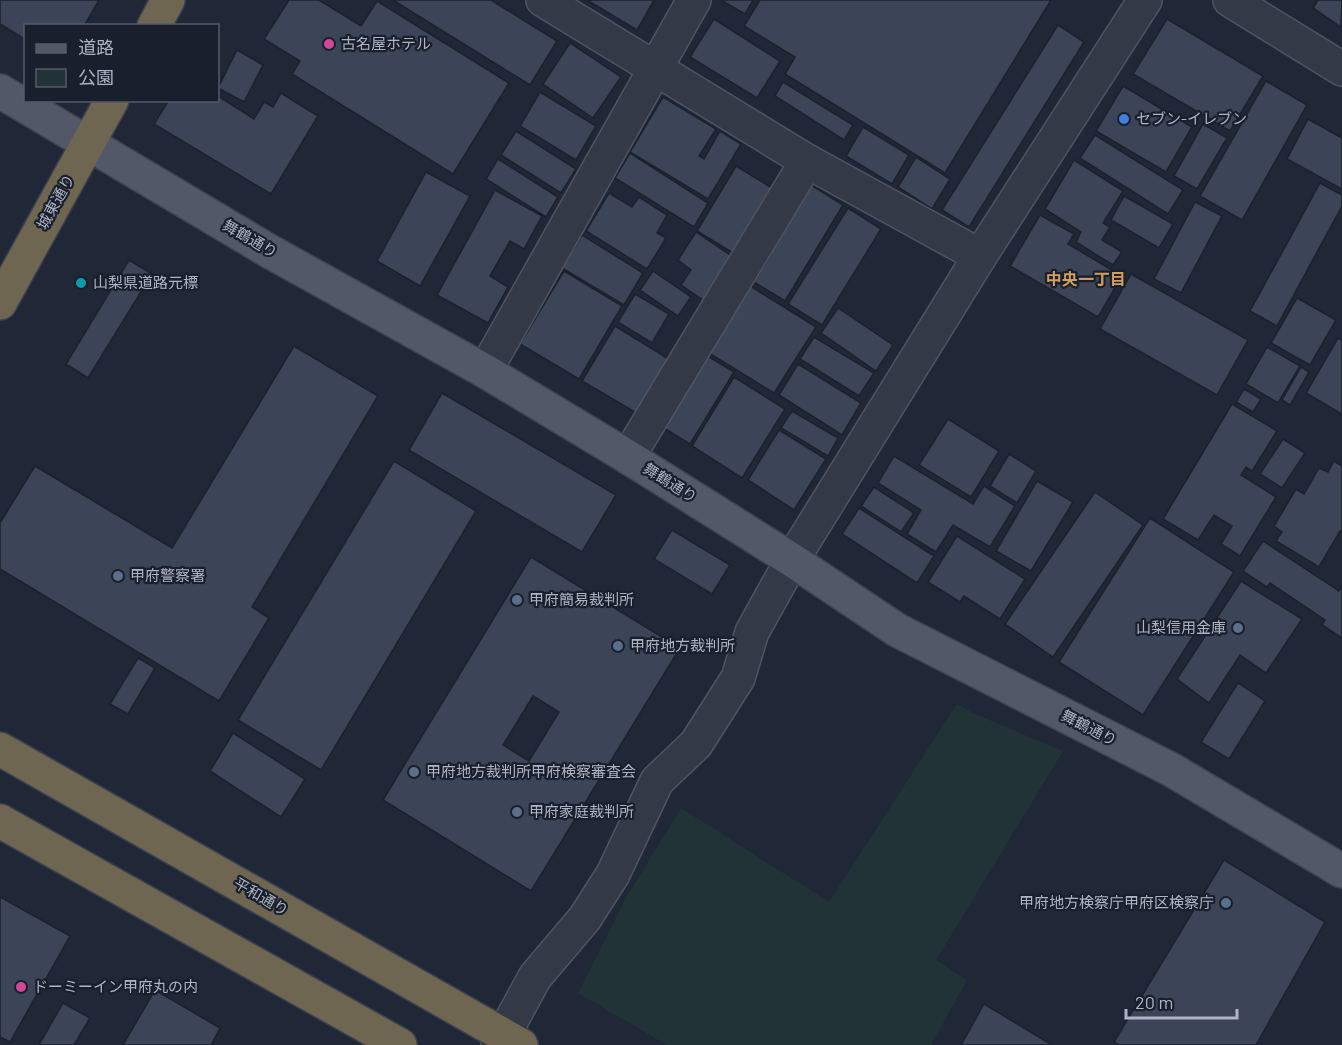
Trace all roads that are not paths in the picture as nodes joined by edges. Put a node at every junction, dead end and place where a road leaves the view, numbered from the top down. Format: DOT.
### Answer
graph roads {
  1 [pos="168,0"];
  2 [pos="543,0"];
  3 [pos="694,0"];
  4 [pos="1145,0"];
  5 [pos="1230,0"];
  6 [pos="155,24"];
  7 [pos="655,67"];
  8 [pos="1342,69"];
  9 [pos="0,91"];
  10 [pos="111,102"];
  11 [pos="88,144"];
  12 [pos="807,161"];
  13 [pos="980,256"];
  14 [pos="0,303"];
  15 [pos="485,371"];
  16 [pos="628,457"];
  17 [pos="792,560"];
  18 [pos="0,749"];
  19 [pos="0,821"];
  20 [pos="1342,871"];
  21 [pos="507,1042"];
  22 [pos="392,1043"];
  1 -- 6 [label="highway"];
  2 -- 7 [label="street"];
  3 -- 7 [label="street"];
  4 -- 13 [label="street"];
  5 -- 8 [label="street"];
  7 -- 12 [label="street"];
  7 -- 15 [label="street"];
  9 -- 11 [label="main road, 舞鶴通り"];
  10 -- 11 [label="highway, 城東通り"];
  11 -- 14 [label="highway, 城東通り"];
  11 -- 15 [label="main road, 舞鶴通り"];
  12 -- 13 [label="street"];
  12 -- 16 [label="street"];
  13 -- 17 [label="street"];
  15 -- 16 [label="main road, 舞鶴通り"];
  16 -- 17 [label="main road, 舞鶴通り"];
  17 -- 20 [label="main road, 舞鶴通り"];
  17 -- 21 [label="street"];
  18 -- 21 [label="highway, 平和通り"];
  19 -- 22 [label="highway"];
}
